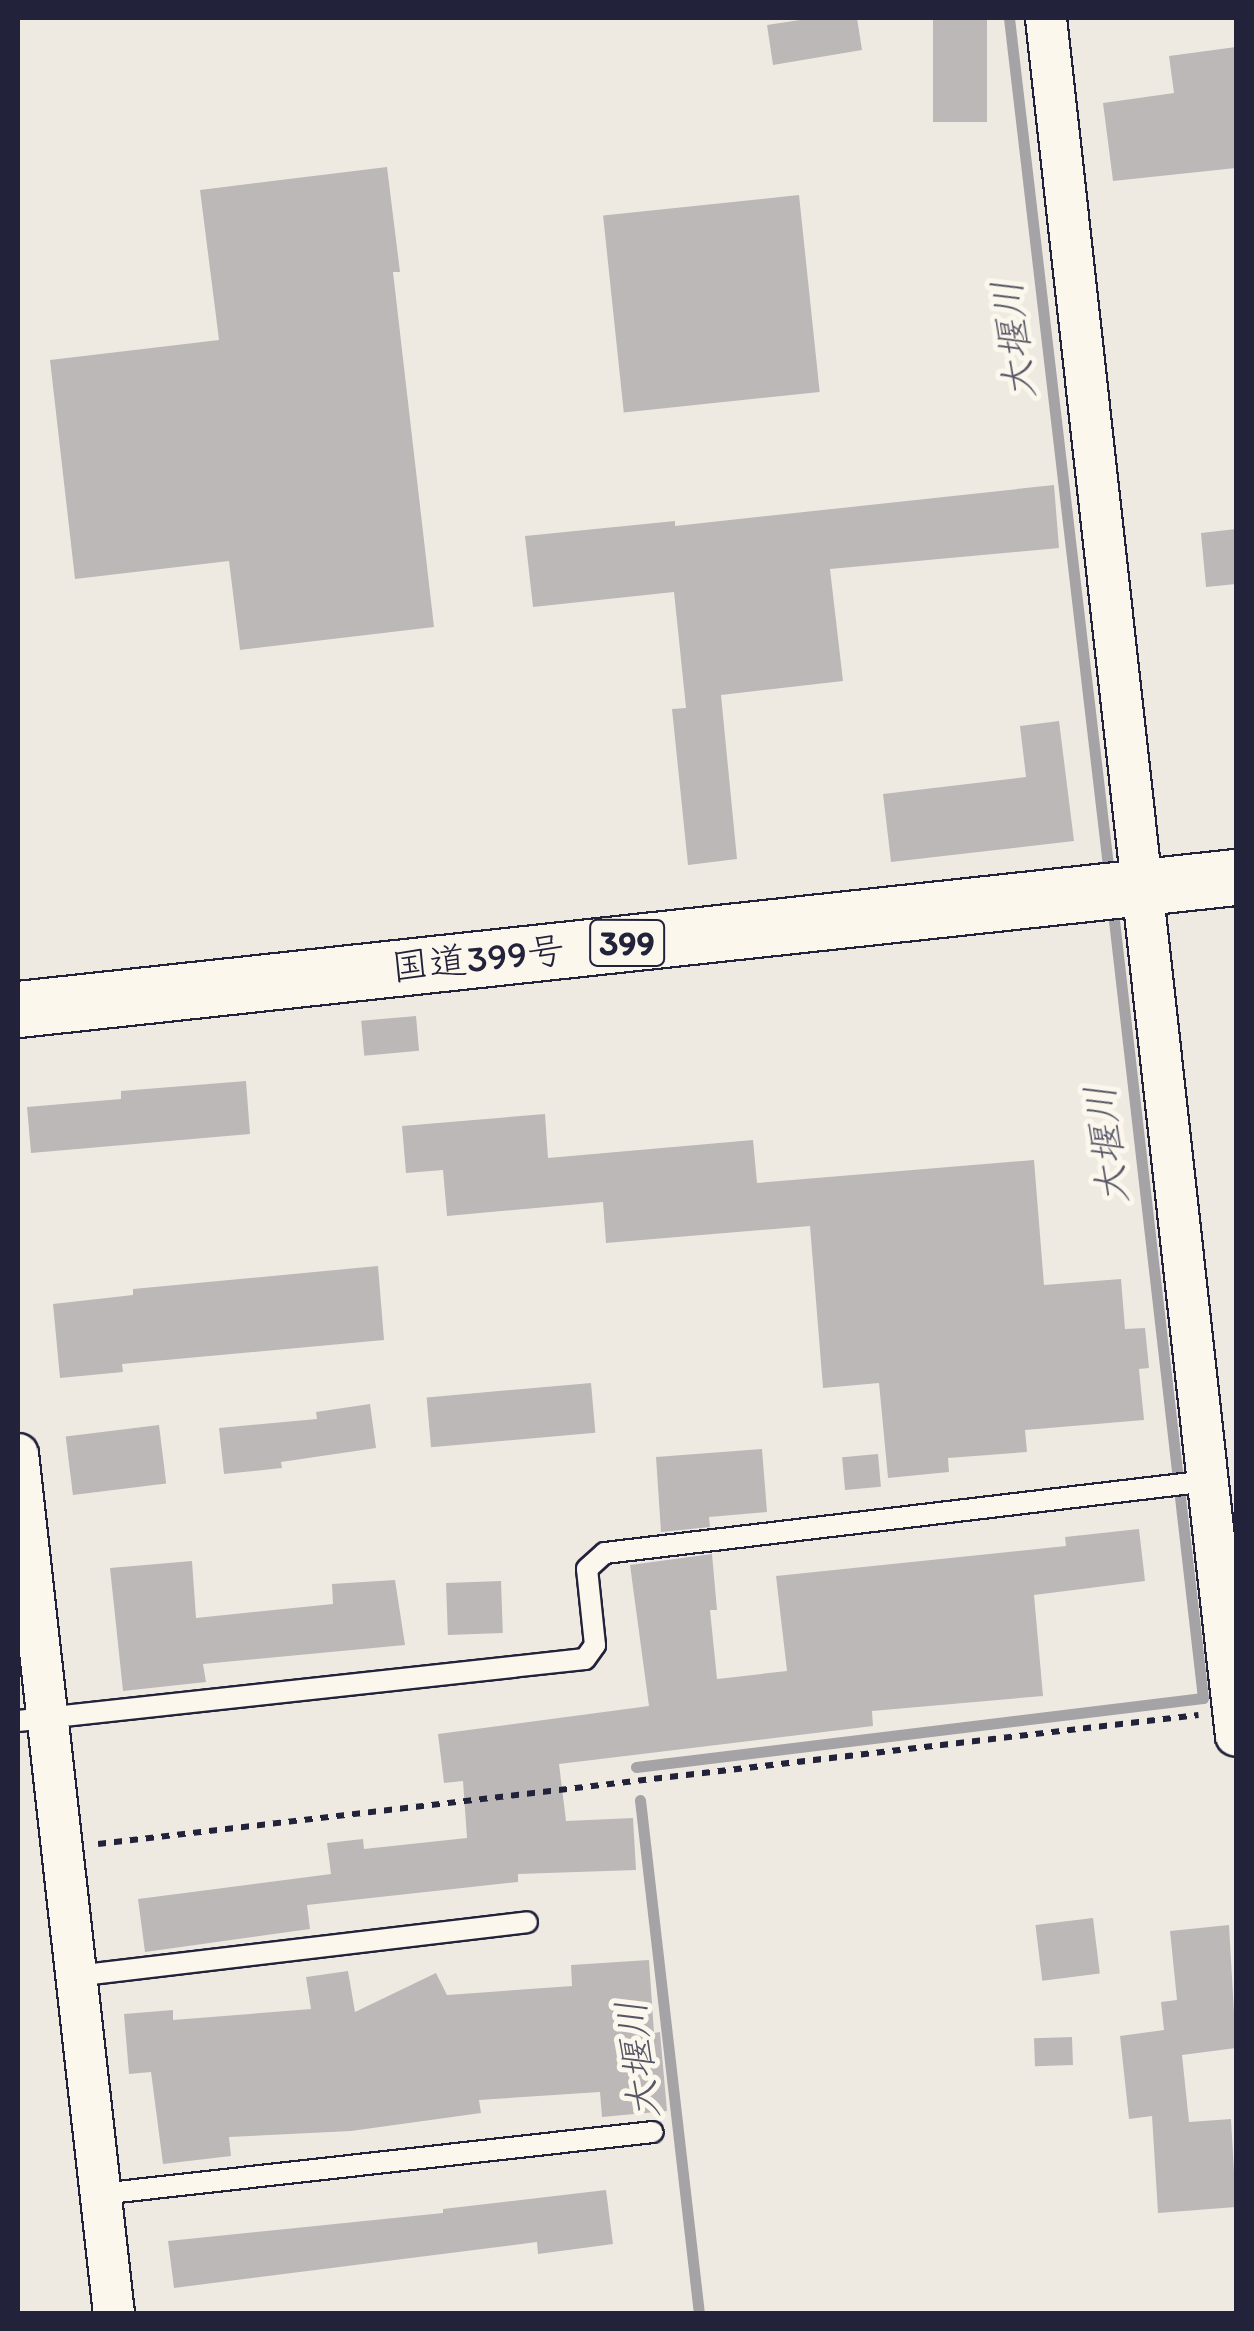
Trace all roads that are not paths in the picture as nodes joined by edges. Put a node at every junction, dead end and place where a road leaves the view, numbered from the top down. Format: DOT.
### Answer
graph roads {
  1 [pos="1046,18"];
  2 [pos="1236,877"];
  3 [pos="1140,888"];
  4 [pos="18,1008"];
  5 [pos="18,1454"];
  6 [pos="1208,1481"];
  7 [pos="20,1500"];
  8 [pos="1227,1559"];
  9 [pos="33,1719"];
  10 [pos="1235,1723"];
  11 [pos="527,1922"];
  12 [pos="76,1976"];
  13 [pos="652,2132"];
  14 [pos="100,2194"];
  15 [pos="114,2314"];
  1 -- 3 [label="street"];
  2 -- 3 [label="highway, 国道399号 / 399"];
  3 -- 4 [label="highway, 国道399号 / 399"];
  3 -- 6 [label="street"];
  5 -- 7 [label="street"];
  6 -- 8 [label="street"];
  6 -- 9 [label="lane"];
  7 -- 9 [label="street"];
  8 -- 10 [label="street"];
  9 -- 12 [label="street"];
  11 -- 12 [label="lane"];
  12 -- 14 [label="street"];
  13 -- 14 [label="lane"];
  14 -- 15 [label="street"];
}
